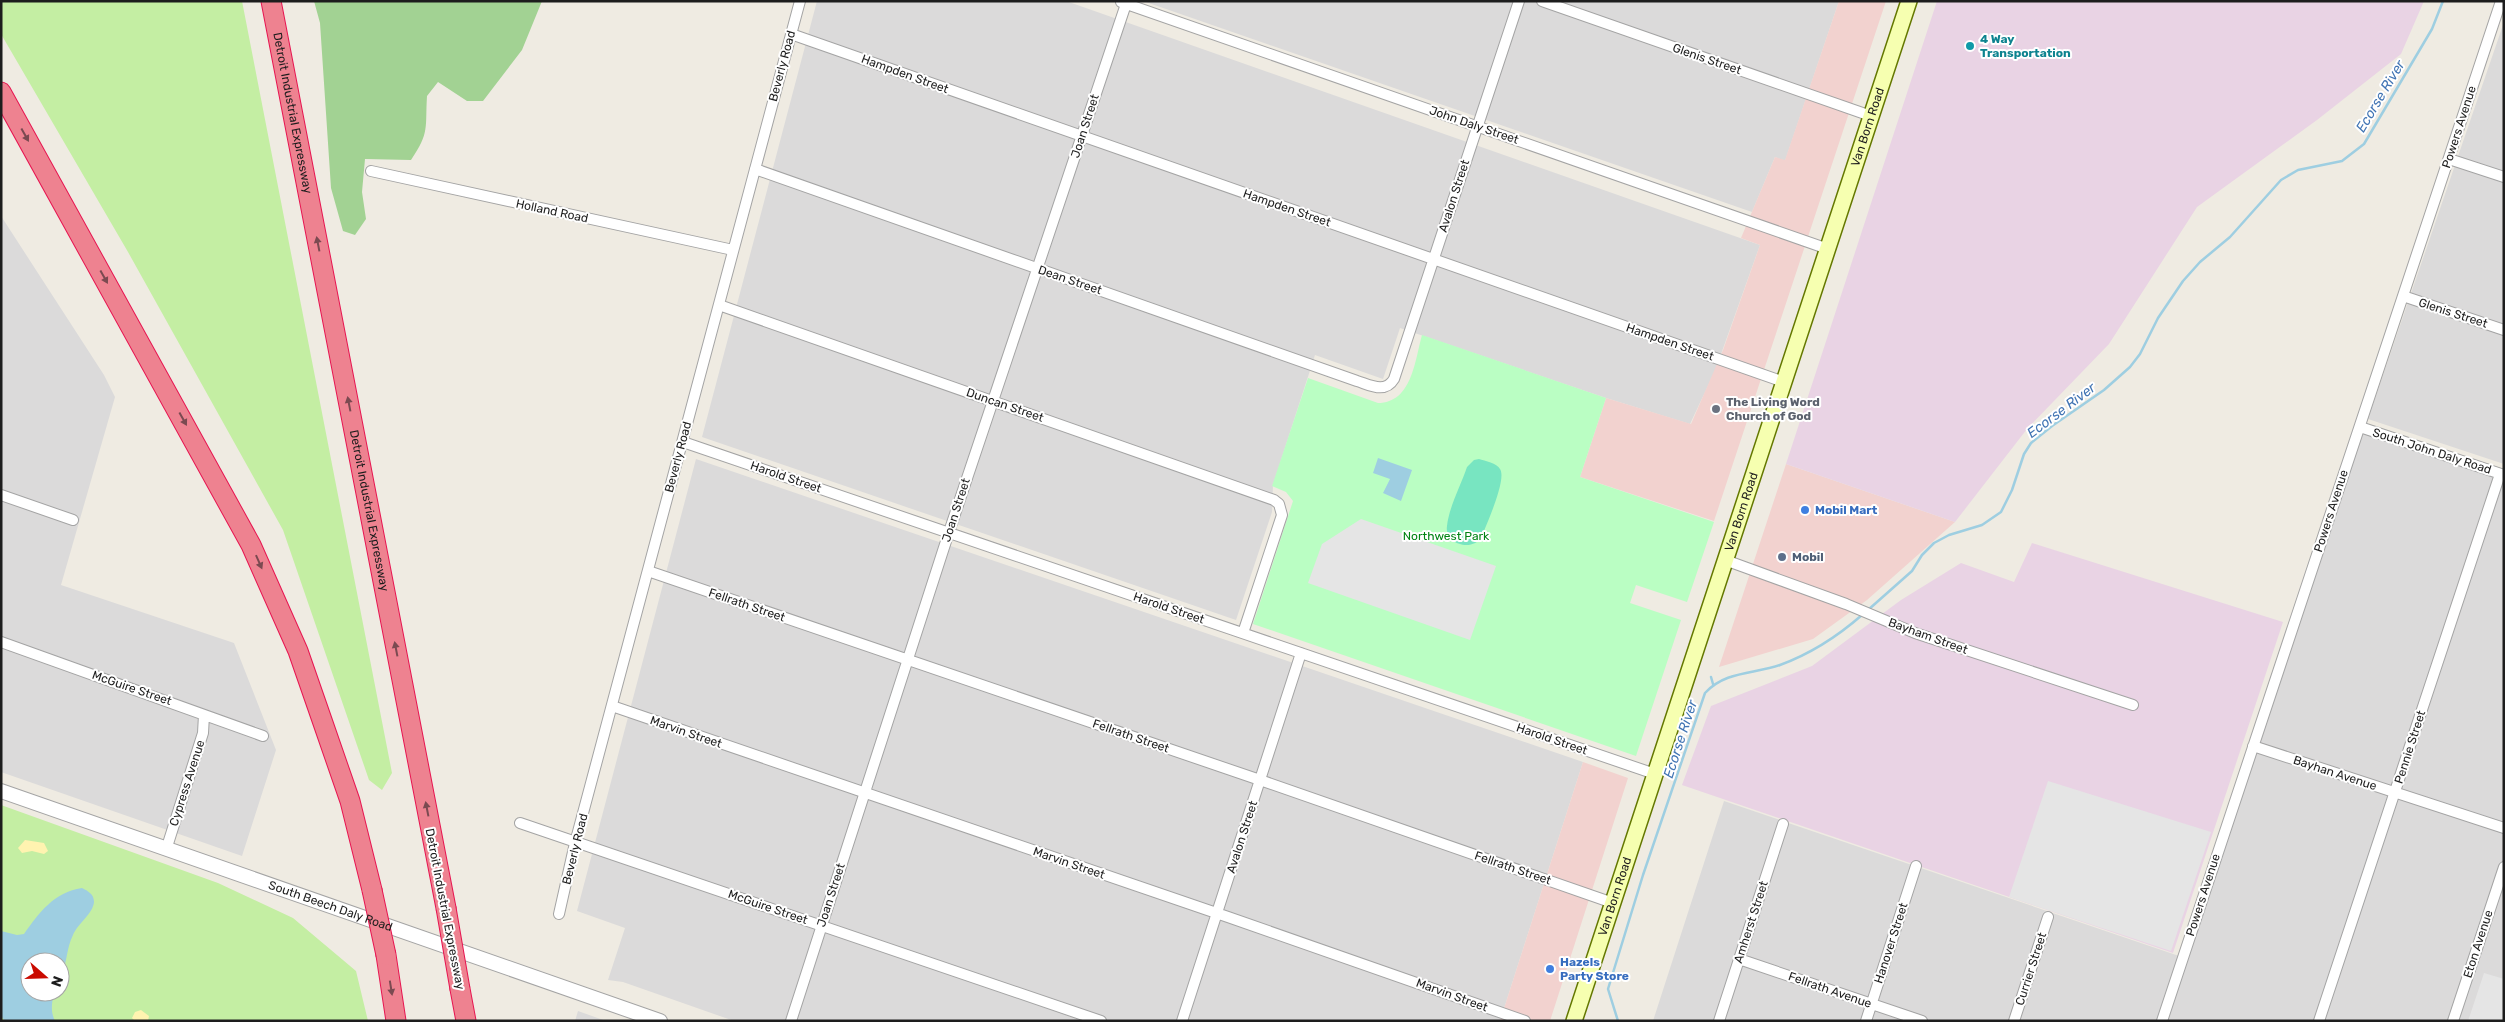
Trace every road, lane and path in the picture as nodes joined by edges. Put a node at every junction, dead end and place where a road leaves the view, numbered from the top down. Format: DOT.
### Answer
graph roads {
  1 [pos="271,1"];
  2 [pos="800,1"];
  3 [pos="1519,1"];
  4 [pos="1542,1"];
  5 [pos="1909,1"];
  6 [pos="2501,1"];
  7 [pos="1124,2"];
  8 [pos="2493,23"];
  9 [pos="2504,26"];
  10 [pos="791,34"];
  11 [pos="1,92"];
  12 [pos="1871,116"];
  13 [pos="1477,126"];
  14 [pos="1081,137"];
  15 [pos="2448,159"];
  16 [pos="755,169"];
  17 [pos="371,170"];
  18 [pos="2504,177"];
  19 [pos="1828,249"];
  20 [pos="733,250"];
  21 [pos="1433,259"];
  22 [pos="1037,268"];
  23 [pos="2403,296"];
  24 [pos="718,305"];
  25 [pos="2504,330"];
  26 [pos="1784,382"];
  27 [pos="1386,387"];
  28 [pos="992,401"];
  29 [pos="2360,427"];
  30 [pos="683,442"];
  31 [pos="2502,475"];
  32 [pos="1,495"];
  33 [pos="73,520"];
  34 [pos="949,532"];
  35 [pos="1726,560"];
  36 [pos="648,571"];
  37 [pos="1243,633"];
  38 [pos="1,642"];
  39 [pos="1301,653"];
  40 [pos="907,660"];
  41 [pos="2133,705"];
  42 [pos="612,706"];
  43 [pos="204,715"];
  44 [pos="262,736"];
  45 [pos="2253,746"];
  46 [pos="1655,774"];
  47 [pos="1260,780"];
  48 [pos="1,791"];
  49 [pos="2395,793"];
  50 [pos="864,794"];
  51 [pos="520,823"];
  52 [pos="1783,824"];
  53 [pos="2504,828"];
  54 [pos="575,843"];
  55 [pos="166,850"];
  56 [pos="1916,866"];
  57 [pos="2504,867"];
  58 [pos="1613,903"];
  59 [pos="1217,913"];
  60 [pos="559,914"];
  61 [pos="2048,917"];
  62 [pos="822,926"];
  63 [pos="1739,959"];
  64 [pos="1871,1004"];
  65 [pos="396,1021"];
  66 [pos="466,1021"];
  67 [pos="660,1021"];
  68 [pos="791,1021"];
  69 [pos="1101,1021"];
  70 [pos="1182,1021"];
  71 [pos="1525,1021"];
  72 [pos="1574,1021"];
  73 [pos="1719,1021"];
  74 [pos="1866,1021"];
  75 [pos="1922,1021"];
  76 [pos="2014,1021"];
  77 [pos="2162,1021"];
  78 [pos="2320,1021"];
  79 [pos="2453,1021"];
  66 -- 1 [label="highway, Detroit Industrial Expressway, one-way, bridge"];
  2 -- 10 [label="street, Beverly Road"];
  3 -- 13 [label="street, Avalon Street"];
  4 -- 12 [label="street, Glenis Street"];
  5 -- 12 [label="main road, Van Born Road"];
  6 -- 8 [label="street, Powers Avenue"];
  7 -- 13 [label="street, John Daly Street"];
  7 -- 14 [label="street, Joan Street"];
  8 -- 9 [label="street"];
  8 -- 15 [label="street, Powers Avenue"];
  10 -- 14 [label="street, Hampden Street"];
  10 -- 16 [label="street, Beverly Road"];
  11 -- 65 [label="highway, one-way, bridge"];
  12 -- 19 [label="main road, Van Born Road"];
  13 -- 19 [label="street, John Daly Street"];
  13 -- 21 [label="street, Avalon Street"];
  14 -- 21 [label="street, Hampden Street"];
  14 -- 22 [label="street, Joan Street"];
  15 -- 18 [label="street"];
  15 -- 23 [label="street, Powers Avenue"];
  16 -- 20 [label="street, Beverly Road"];
  16 -- 22 [label="street, Dean Street"];
  17 -- 20 [label="street, Holland Road"];
  19 -- 26 [label="main road, Van Born Road"];
  20 -- 24 [label="street, Beverly Road"];
  21 -- 26 [label="street, Hampden Street"];
  21 -- 27 [label="street, Avalon Street"];
  22 -- 27 [label="street, Dean Street"];
  22 -- 28 [label="street, Joan Street"];
  23 -- 25 [label="street, Glenis Street"];
  23 -- 29 [label="street, Powers Avenue"];
  24 -- 28 [label="street, Duncan Street"];
  24 -- 30 [label="street, Beverly Road"];
  26 -- 35 [label="main road, Van Born Road"];
  28 -- 34 [label="street, Joan Street"];
  28 -- 37 [label="street, Duncan Street"];
  29 -- 31 [label="street, South John Daly Road"];
  29 -- 45 [label="street, Powers Avenue"];
  30 -- 34 [label="street, Harold Street"];
  30 -- 36 [label="street, Beverly Road"];
  31 -- 49 [label="street, Pennie Street"];
  32 -- 33 [label="street"];
  34 -- 37 [label="street, Harold Street"];
  34 -- 40 [label="street, Joan Street"];
  35 -- 41 [label="street, Bayham Street"];
  35 -- 46 [label="main road, Van Born Road"];
  36 -- 40 [label="street, Fellrath Street"];
  36 -- 42 [label="street, Beverly Road"];
  37 -- 39 [label="street, Harold Street"];
  38 -- 43 [label="street, McGuire Street"];
  39 -- 46 [label="street, Harold Street"];
  39 -- 47 [label="street, Avalon Street"];
  40 -- 47 [label="street, Fellrath Street"];
  40 -- 50 [label="street, Joan Street"];
  42 -- 50 [label="street, Marvin Street"];
  42 -- 54 [label="street, Beverly Road"];
  43 -- 44 [label="street, McGuire Street"];
  43 -- 55 [label="street, Cypress Avenue"];
  45 -- 49 [label="street, Bayhan Avenue"];
  45 -- 77 [label="street, Powers Avenue"];
  46 -- 58 [label="main road, Van Born Road"];
  47 -- 58 [label="street, Fellrath Street"];
  47 -- 59 [label="street, Avalon Street"];
  48 -- 55 [label="street, South Beech Daly Road"];
  49 -- 53 [label="street, Bayhan Avenue"];
  49 -- 78 [label="street, Pennie Street"];
  50 -- 59 [label="street, Marvin Street"];
  50 -- 62 [label="street, Joan Street"];
  51 -- 54 [label="street, McGuire Street"];
  52 -- 63 [label="street, Amherst Street"];
  54 -- 60 [label="street, Beverly Road"];
  54 -- 62 [label="street, McGuire Street"];
  55 -- 67 [label="street, South Beech Daly Road"];
  56 -- 64 [label="street, Hanover Street"];
  57 -- 79 [label="street, Eton Avenue"];
  58 -- 72 [label="main road, Van Born Road"];
  59 -- 70 [label="street, Avalon Street"];
  59 -- 71 [label="street, Marvin Street"];
  61 -- 76 [label="street, Currier Street"];
  62 -- 68 [label="street, Joan Street"];
  62 -- 69 [label="street, McGuire Street"];
  63 -- 64 [label="street, Fellrath Avenue"];
  63 -- 73 [label="street, Amherst Street"];
  64 -- 74 [label="street, Hanover Street"];
  64 -- 75 [label="street, Fellrath Avenue"];
}
